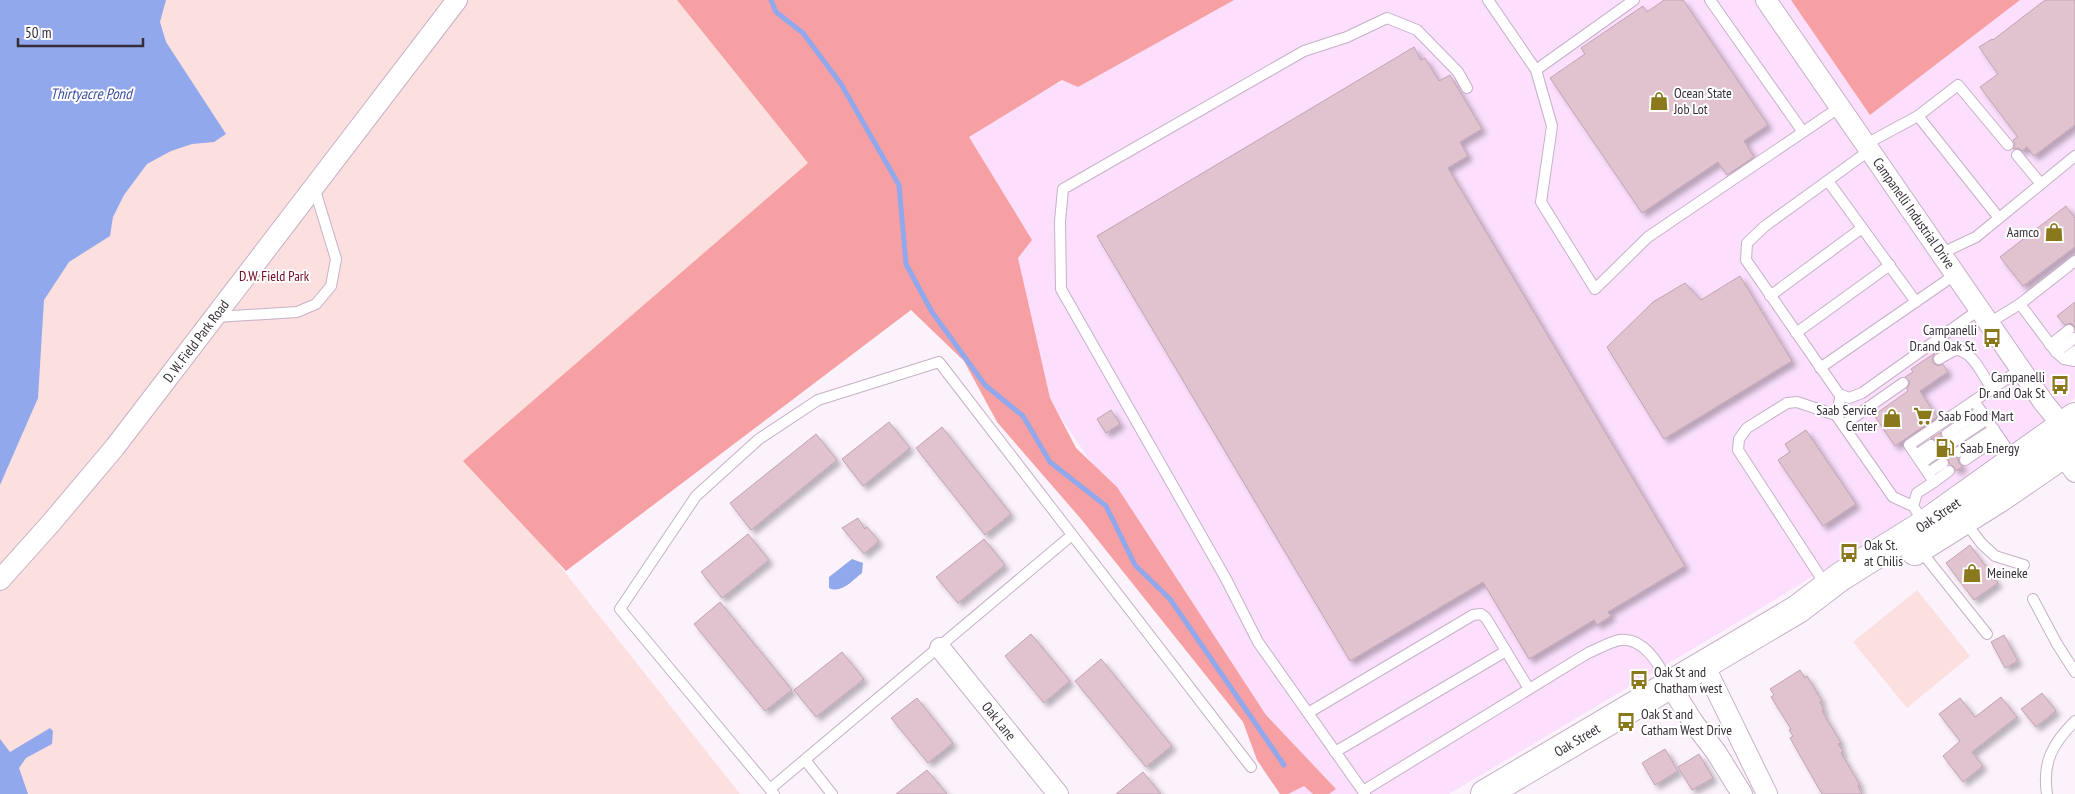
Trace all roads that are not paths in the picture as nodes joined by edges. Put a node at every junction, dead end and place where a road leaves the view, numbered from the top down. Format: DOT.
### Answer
graph roads {
  1 [pos="457,0"];
  2 [pos="1488,0"];
  3 [pos="1634,0"];
  4 [pos="1710,0"];
  5 [pos="1766,0"];
  6 [pos="1536,70"];
  7 [pos="1468,88"];
  8 [pos="1840,107"];
  9 [pos="1918,116"];
  10 [pos="1803,132"];
  11 [pos="2008,145"];
  12 [pos="1868,147"];
  13 [pos="2017,155"];
  14 [pos="2075,156"];
  15 [pos="1828,181"];
  16 [pos="2041,184"];
  17 [pos="314,186"];
  18 [pos="1999,218"];
  19 [pos="1862,228"];
  20 [pos="1942,253"];
  21 [pos="2075,262"];
  22 [pos="1890,266"];
  23 [pos="1956,274"];
  24 [pos="1770,296"];
  25 [pos="1916,302"];
  26 [pos="2020,304"];
  27 [pos="1985,316"];
  28 [pos="214,317"];
  29 [pos="1796,333"];
  30 [pos="2072,334"];
  31 [pos="2075,351"];
  32 [pos="2057,352"];
  33 [pos="1939,359"];
  34 [pos="2075,361"];
  35 [pos="1820,368"];
  36 [pos="2021,369"];
  37 [pos="1904,383"];
  38 [pos="1992,388"];
  39 [pos="1841,395"];
  40 [pos="1974,401"];
  41 [pos="1836,415"];
  42 [pos="1984,415"];
  43 [pos="1843,425"];
  44 [pos="1996,433"];
  45 [pos="1950,438"];
  46 [pos="2071,441"];
  47 [pos="1934,449"];
  48 [pos="1962,456"];
  49 [pos="1919,459"];
  50 [pos="1946,467"];
  51 [pos="2022,469"];
  52 [pos="1931,477"];
  53 [pos="1964,521"];
  54 [pos="1923,530"];
  55 [pos="1072,535"];
  56 [pos="2024,565"];
  57 [pos="0,580"];
  58 [pos="1830,592"];
  59 [pos="2033,599"];
  60 [pos="1987,634"];
  61 [pos="940,648"];
  62 [pos="1506,650"];
  63 [pos="1704,665"];
  64 [pos="2075,672"];
  65 [pos="1670,684"];
  66 [pos="1529,689"];
  67 [pos="1308,713"];
  68 [pos="2075,721"];
  69 [pos="1336,752"];
  70 [pos="805,760"];
  71 [pos="1251,767"];
  72 [pos="772,791"];
  73 [pos="1364,792"];
  74 [pos="832,794"];
  75 [pos="1058,794"];
  76 [pos="1485,794"];
  77 [pos="1742,794"];
  78 [pos="1767,794"];
  79 [pos="2048,794"];
  1 -- 17 [label="street, D. W. Field Park Road"];
  2 -- 6 [label="lane"];
  3 -- 6 [label="lane"];
  4 -- 10 [label="lane"];
  5 -- 8 [label="street, Campanelli Industrial Drive"];
  6 -- 10 [label="lane"];
  7 -- 67 [label="lane"];
  8 -- 10 [label="lane"];
  8 -- 12 [label="street, Campanelli Industrial Drive"];
  9 -- 11 [label="lane"];
  9 -- 12 [label="lane"];
  9 -- 18 [label="lane"];
  12 -- 15 [label="lane"];
  12 -- 20 [label="street, Campanelli Industrial Drive"];
  13 -- 16 [label="lane"];
  14 -- 16 [label="lane"];
  15 -- 19 [label="lane"];
  15 -- 24 [label="lane"];
  16 -- 18 [label="lane"];
  17 -- 28 [label="street, D. W. Field Park Road"];
  17 -- 28 [label="lane"];
  18 -- 20 [label="lane"];
  19 -- 22 [label="lane"];
  19 -- 24 [label="lane"];
  20 -- 23 [label="street, Campanelli Industrial Drive"];
  21 -- 26 [label="lane"];
  22 -- 25 [label="lane"];
  22 -- 29 [label="lane"];
  23 -- 25 [label="lane"];
  23 -- 27 [label="street, Campanelli Industrial Drive"];
  24 -- 29 [label="lane"];
  25 -- 35 [label="lane"];
  26 -- 27 [label="lane"];
  26 -- 32 [label="lane"];
  27 -- 36 [label="street, Campanelli Industrial Drive"];
  27 -- 39 [label="lane"];
  28 -- 57 [label="street, D. W. Field Park Road"];
  29 -- 35 [label="lane"];
  30 -- 32 [label="lane"];
  31 -- 32 [label="lane"];
  32 -- 34 [label="lane"];
  33 -- 38 [label="lane"];
  35 -- 39 [label="lane"];
  36 -- 38 [label="lane"];
  36 -- 46 [label="street, Campanelli Industrial Drive"];
  37 -- 43 [label="lane"];
  38 -- 40 [label="lane"];
  39 -- 41 [label="lane"];
  40 -- 42 [label="lane"];
  40 -- 49 [label="lane"];
  41 -- 43 [label="lane"];
  41 -- 58 [label="lane"];
  42 -- 44 [label="lane"];
  42 -- 45 [label="lane"];
  43 -- 54 [label="lane"];
  44 -- 48 [label="lane"];
  44 -- 51 [label="lane"];
  46 -- 51 [label="main road, Oak Street"];
  47 -- 49 [label="lane"];
  49 -- 52 [label="lane"];
  50 -- 52 [label="lane"];
  51 -- 53 [label="main road, Oak Street"];
  51 -- 54 [label="main road, Oak Street"];
  52 -- 54 [label="lane"];
  53 -- 54 [label="main road, Oak Street"];
  53 -- 56 [label="lane"];
  54 -- 58 [label="main road, Oak Street"];
  54 -- 60 [label="lane"];
  55 -- 61 [label="lane"];
  55 -- 71 [label="lane"];
  55 -- 72 [label="lane"];
  58 -- 63 [label="main road, Oak Street"];
  59 -- 64 [label="lane"];
  61 -- 70 [label="lane"];
  61 -- 75 [label="street, Oak Lane"];
  62 -- 66 [label="lane"];
  62 -- 67 [label="lane"];
  62 -- 69 [label="lane"];
  63 -- 65 [label="main road, Oak Street"];
  63 -- 78 [label="street"];
  65 -- 66 [label="lane"];
  65 -- 76 [label="main road, Oak Street"];
  65 -- 77 [label="street"];
  66 -- 73 [label="lane"];
  67 -- 69 [label="lane"];
  68 -- 79 [label="lane"];
  69 -- 73 [label="lane"];
  70 -- 72 [label="lane"];
  70 -- 74 [label="lane"];
}
